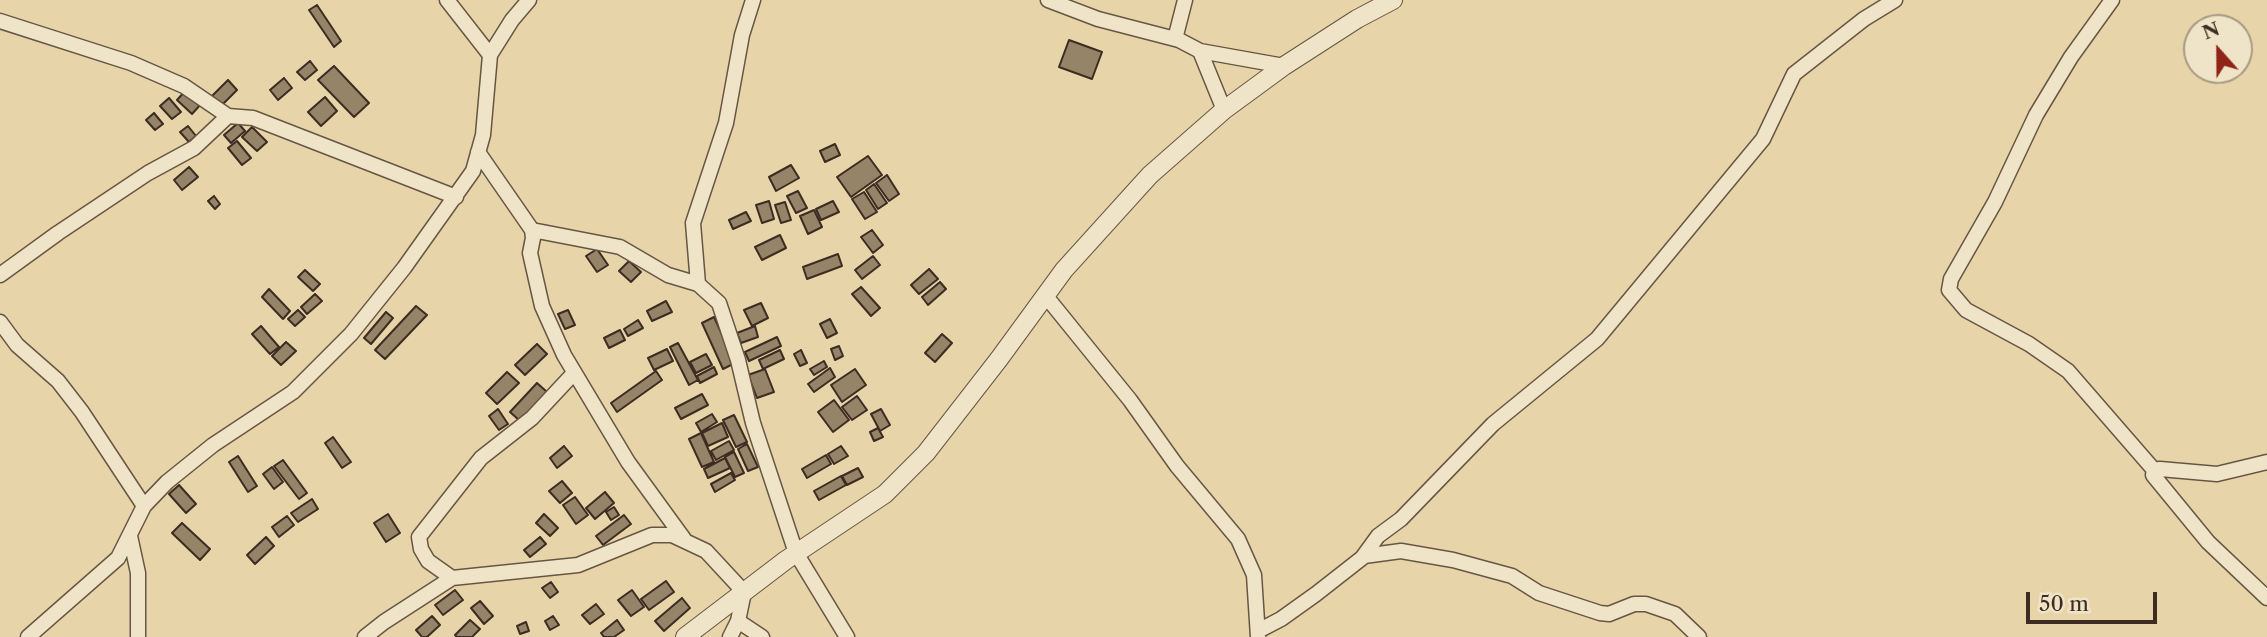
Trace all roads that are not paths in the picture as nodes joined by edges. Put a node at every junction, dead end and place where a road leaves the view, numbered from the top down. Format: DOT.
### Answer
graph roads {
  1 [pos="447,0"];
  2 [pos="529,0"];
  3 [pos="753,0"];
  4 [pos="1048,0"];
  5 [pos="1185,0"];
  6 [pos="1393,0"];
  7 [pos="1895,0"];
  8 [pos="2112,0"];
  9 [pos="0,21"];
  10 [pos="1175,39"];
  11 [pos="1200,51"];
  12 [pos="490,55"];
  13 [pos="1284,66"];
  14 [pos="1224,110"];
  15 [pos="228,116"];
  16 [pos="478,152"];
  17 [pos="456,197"];
  18 [pos="531,230"];
  19 [pos="0,275"];
  20 [pos="698,284"];
  21 [pos="1045,295"];
  22 [pos="0,322"];
  23 [pos="575,373"];
  24 [pos="2267,462"];
  25 [pos="2154,470"];
  26 [pos="144,506"];
  27 [pos="130,536"];
  28 [pos="684,539"];
  29 [pos="796,553"];
  30 [pos="1364,556"];
  31 [pos="452,578"];
  32 [pos="744,592"];
  33 [pos="2267,598"];
  34 [pos="738,621"];
  35 [pos="1258,634"];
  36 [pos="28,637"];
  37 [pos="138,637"];
  38 [pos="365,637"];
  39 [pos="685,637"];
  40 [pos="730,637"];
  41 [pos="762,637"];
  42 [pos="847,637"];
  43 [pos="1699,637"];
  1 -- 12 [label="street"];
  2 -- 12 [label="street"];
  3 -- 20 [label="street"];
  4 -- 10 [label="street"];
  5 -- 10 [label="street"];
  6 -- 13 [label="street"];
  7 -- 30 [label="street"];
  8 -- 25 [label="street"];
  9 -- 15 [label="street"];
  10 -- 11 [label="street"];
  11 -- 13 [label="street"];
  11 -- 14 [label="street"];
  12 -- 16 [label="street"];
  13 -- 14 [label="street"];
  14 -- 21 [label="street"];
  15 -- 17 [label="street"];
  15 -- 19 [label="street"];
  16 -- 17 [label="street"];
  16 -- 18 [label="street"];
  17 -- 26 [label="street"];
  18 -- 20 [label="street"];
  18 -- 23 [label="street"];
  20 -- 29 [label="street"];
  21 -- 29 [label="street"];
  21 -- 35 [label="street"];
  22 -- 26 [label="street"];
  23 -- 28 [label="street"];
  23 -- 31 [label="street"];
  24 -- 25 [label="street"];
  25 -- 33 [label="street"];
  26 -- 27 [label="street"];
  27 -- 36 [label="street"];
  27 -- 37 [label="street"];
  28 -- 31 [label="street"];
  28 -- 32 [label="street"];
  29 -- 32 [label="street"];
  29 -- 42 [label="street"];
  30 -- 35 [label="street"];
  30 -- 43 [label="street"];
  31 -- 38 [label="street"];
  32 -- 34 [label="street"];
  32 -- 39 [label="street"];
  34 -- 40 [label="street"];
  34 -- 41 [label="street"];
}
